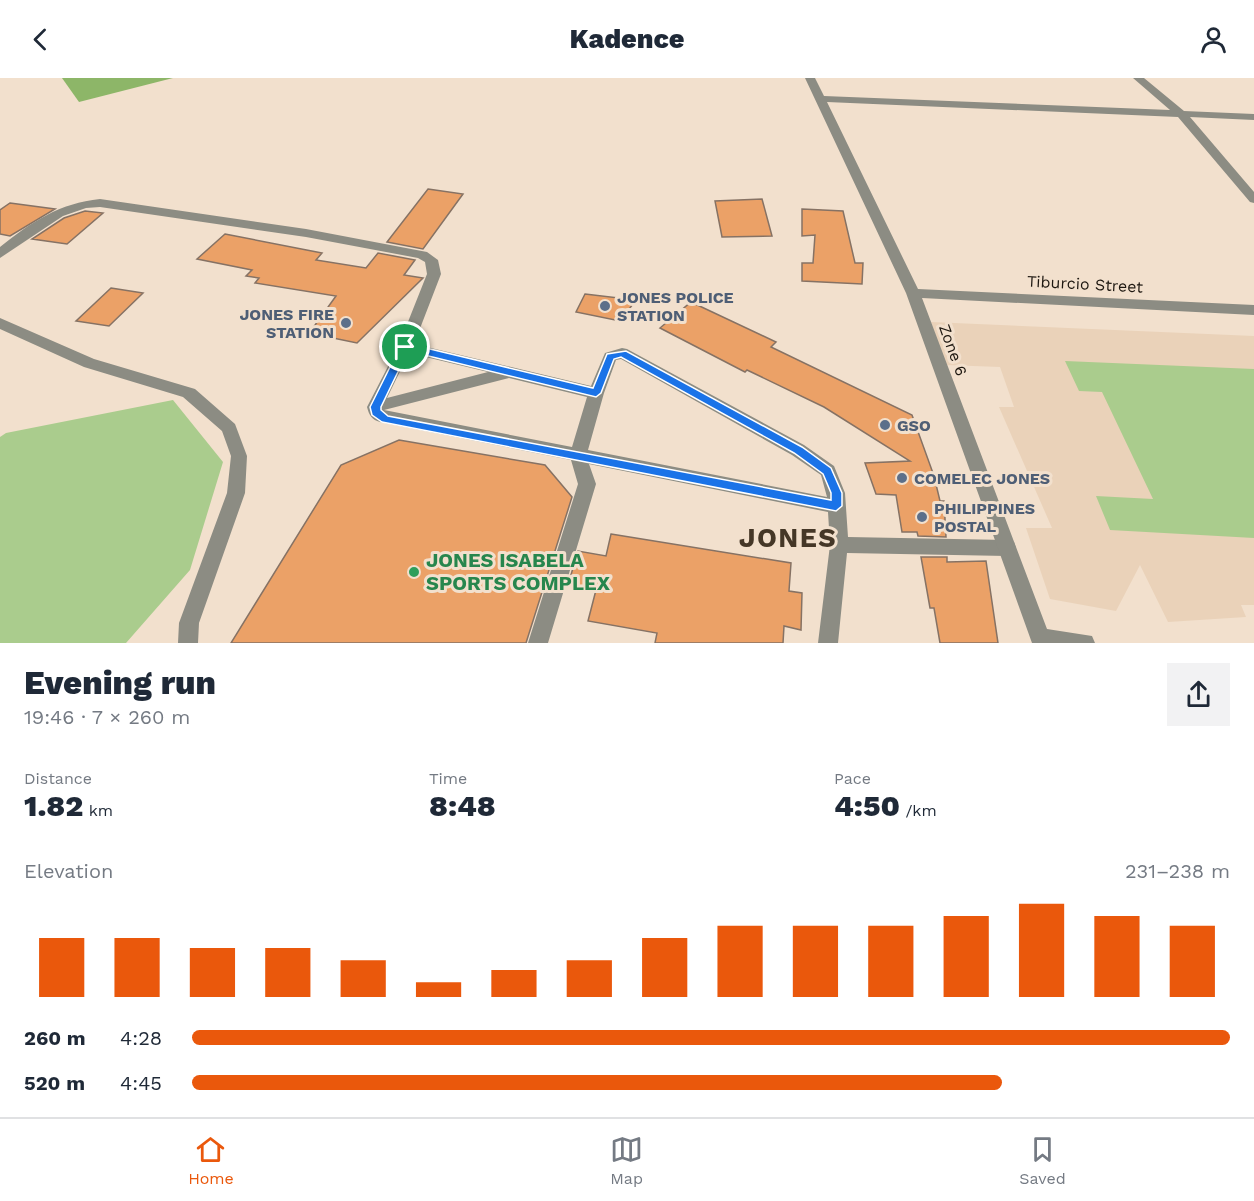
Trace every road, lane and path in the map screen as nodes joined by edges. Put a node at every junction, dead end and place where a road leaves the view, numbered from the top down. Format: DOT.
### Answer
graph roads {
  1 [pos="810,78"];
  2 [pos="1138,78"];
  3 [pos="822,99"];
  4 [pos="1181,114"];
  5 [pos="1254,117"];
  6 [pos="1254,199"];
  7 [pos="0,254"];
  8 [pos="913,293"];
  9 [pos="1254,310"];
  10 [pos="0,323"];
  11 [pos="405,347"];
  12 [pos="509,372"];
  13 [pos="596,393"];
  14 [pos="375,407"];
  15 [pos="578,455"];
  16 [pos="836,506"];
  17 [pos="839,545"];
  18 [pos="1007,548"];
  19 [pos="1041,640"];
  20 [pos="188,643"];
  21 [pos="538,643"];
  22 [pos="828,643"];
  23 [pos="1084,643"];
  1 -- 3 [label="street, Zone 6"];
  2 -- 4 [label="street"];
  3 -- 4 [label="street"];
  3 -- 8 [label="street, Zone 6"];
  4 -- 5 [label="street"];
  4 -- 6 [label="street"];
  7 -- 11 [label="street"];
  8 -- 9 [label="street, Tiburcio Street"];
  8 -- 18 [label="street, Zone 6"];
  10 -- 20 [label="street"];
  11 -- 12 [label="street"];
  11 -- 14 [label="street"];
  12 -- 13 [label="street"];
  12 -- 14 [label="street"];
  13 -- 15 [label="street"];
  13 -- 16 [label="street"];
  14 -- 15 [label="street"];
  15 -- 16 [label="street"];
  15 -- 21 [label="street"];
  16 -- 17 [label="street"];
  17 -- 18 [label="street"];
  17 -- 22 [label="street"];
  18 -- 19 [label="street, Zone 6"];
  19 -- 23 [label="street"];
}
